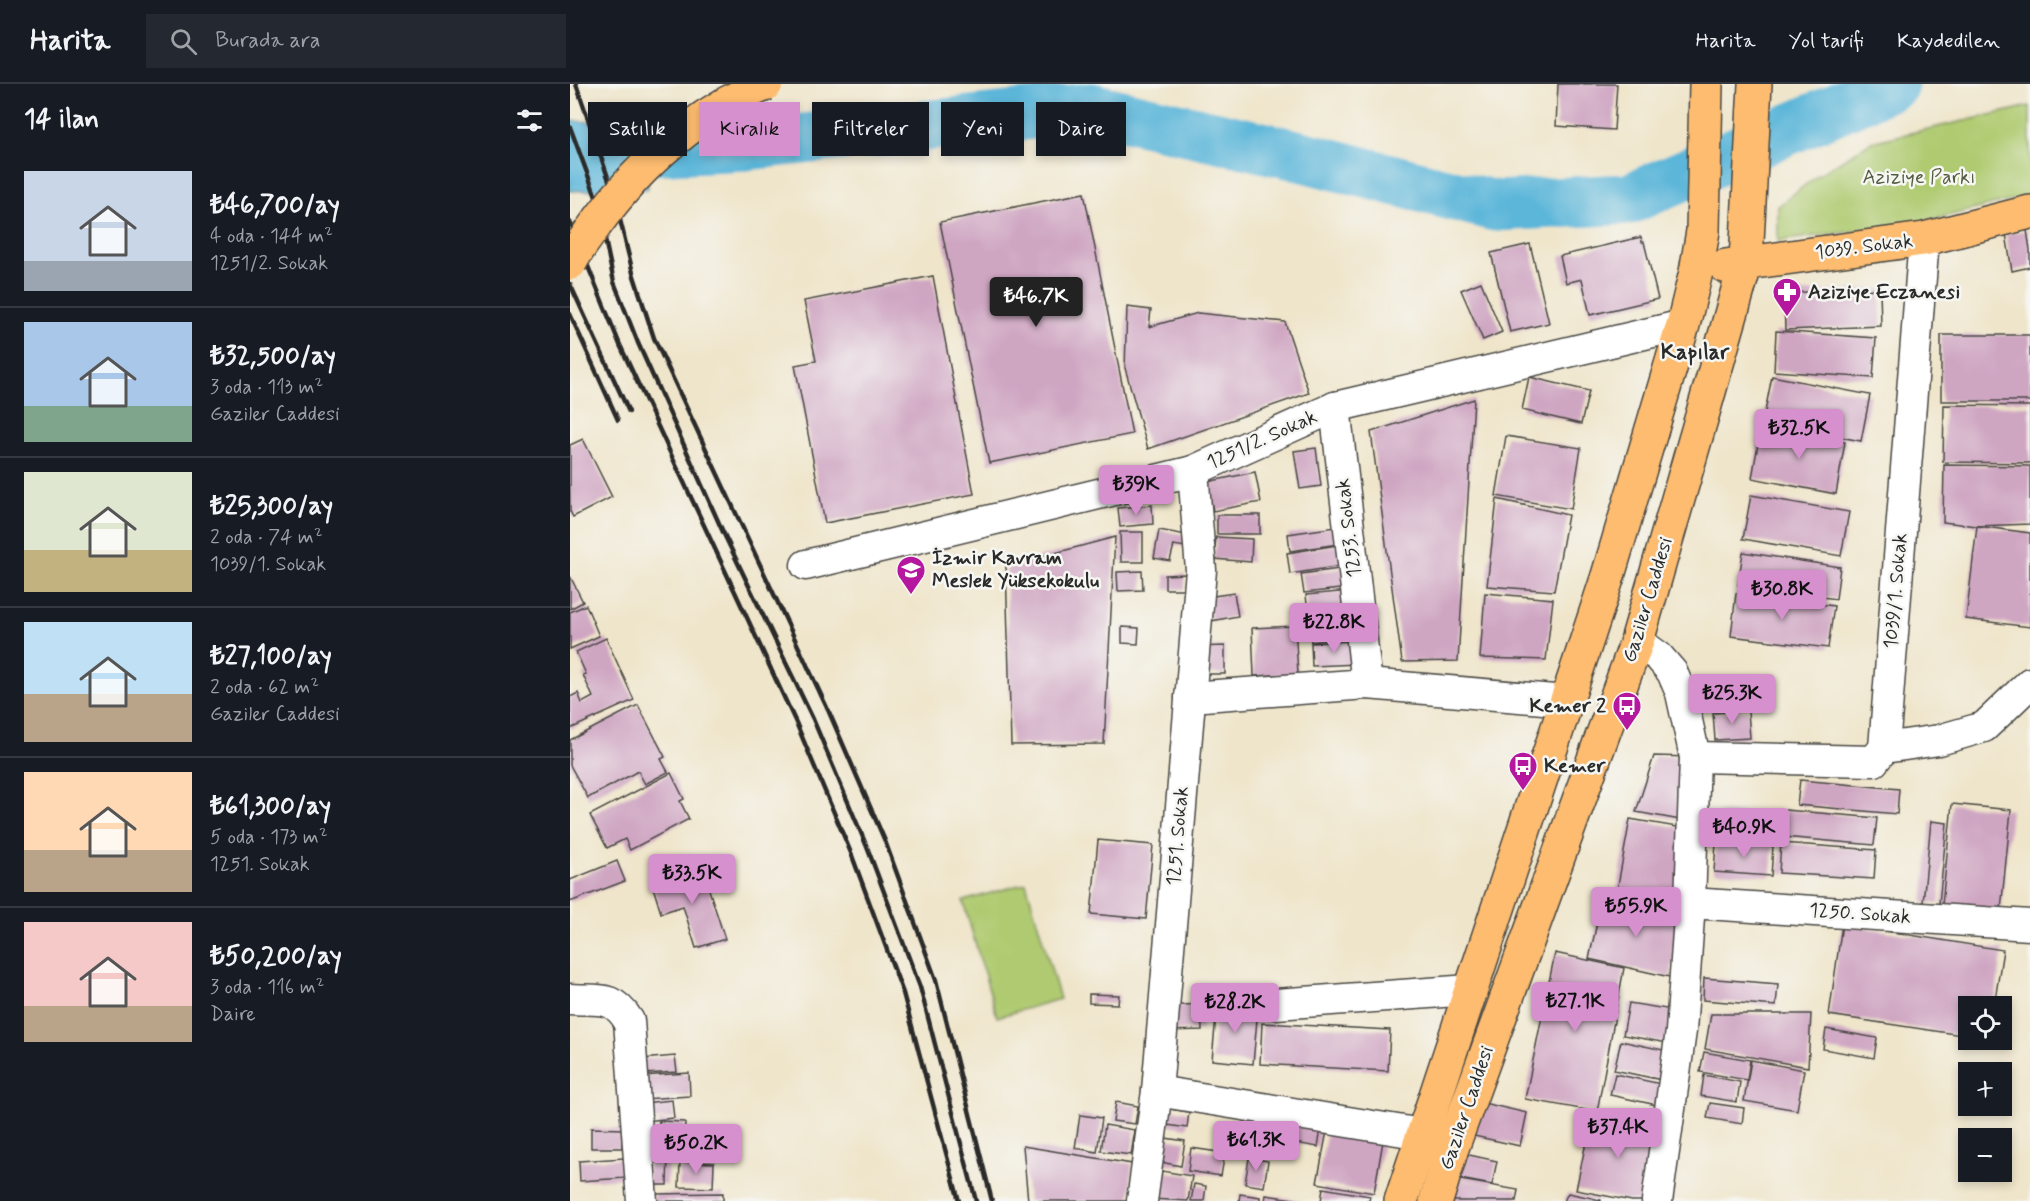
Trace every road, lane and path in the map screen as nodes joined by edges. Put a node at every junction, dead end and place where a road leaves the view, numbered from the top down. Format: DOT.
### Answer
graph roads {
  1 [pos="766,84"];
  2 [pos="1755,85"];
  3 [pos="1706,89"];
  4 [pos="2030,212"];
  5 [pos="1924,239"];
  6 [pos="1747,248"];
  7 [pos="570,263"];
  8 [pos="1696,272"];
  9 [pos="1683,325"];
  10 [pos="1335,407"];
  11 [pos="1193,471"];
  12 [pos="807,564"];
  13 [pos="1636,641"];
  14 [pos="2030,683"];
  15 [pos="1367,684"];
  16 [pos="1190,697"];
  17 [pos="1566,701"];
  18 [pos="1884,748"];
  19 [pos="1695,757"];
  20 [pos="1690,903"];
  21 [pos="2030,925"];
  22 [pos="1470,990"];
  23 [pos="570,999"];
  24 [pos="1276,1004"];
  25 [pos="1157,1091"];
  26 [pos="1422,1134"];
  27 [pos="642,1201"];
  28 [pos="1142,1201"];
  29 [pos="1401,1201"];
  30 [pos="1436,1201"];
  31 [pos="1658,1201"];
  1 -- 7 [label="main road, bridge"];
  2 -- 6 [label="main road, Gaziler Caddesi"];
  3 -- 8 [label="main road, Gaziler Caddesi"];
  4 -- 5 [label="main road, 1039. Sokak"];
  5 -- 6 [label="main road, 1039. Sokak"];
  5 -- 18 [label="street, 1039/1. Sokak"];
  6 -- 8 [label="main road, 1039. Sokak"];
  6 -- 13 [label="main road, Gaziler Caddesi"];
  8 -- 9 [label="main road, Gaziler Caddesi"];
  9 -- 10 [label="street, 1251/2. Sokak"];
  9 -- 17 [label="main road, Gaziler Caddesi"];
  10 -- 11 [label="street, 1251/2. Sokak"];
  10 -- 15 [label="street, 1253. Sokak"];
  11 -- 12 [label="street, 1251/2. Sokak"];
  11 -- 16 [label="street, 1251. Sokak"];
  13 -- 19 [label="street"];
  13 -- 30 [label="main road, Gaziler Caddesi"];
  14 -- 18 [label="street"];
  15 -- 16 [label="street"];
  15 -- 17 [label="street"];
  16 -- 25 [label="street, 1251. Sokak"];
  17 -- 22 [label="main road, Gaziler Caddesi"];
  18 -- 19 [label="street"];
  19 -- 20 [label="street"];
  20 -- 21 [label="street, 1250. Sokak"];
  20 -- 31 [label="street"];
  22 -- 24 [label="street"];
  22 -- 26 [label="main road, Gaziler Caddesi"];
  23 -- 27 [label="street"];
  25 -- 26 [label="street"];
  25 -- 28 [label="street, 1251. Sokak"];
  26 -- 29 [label="main road, Gaziler Caddesi"];
}
